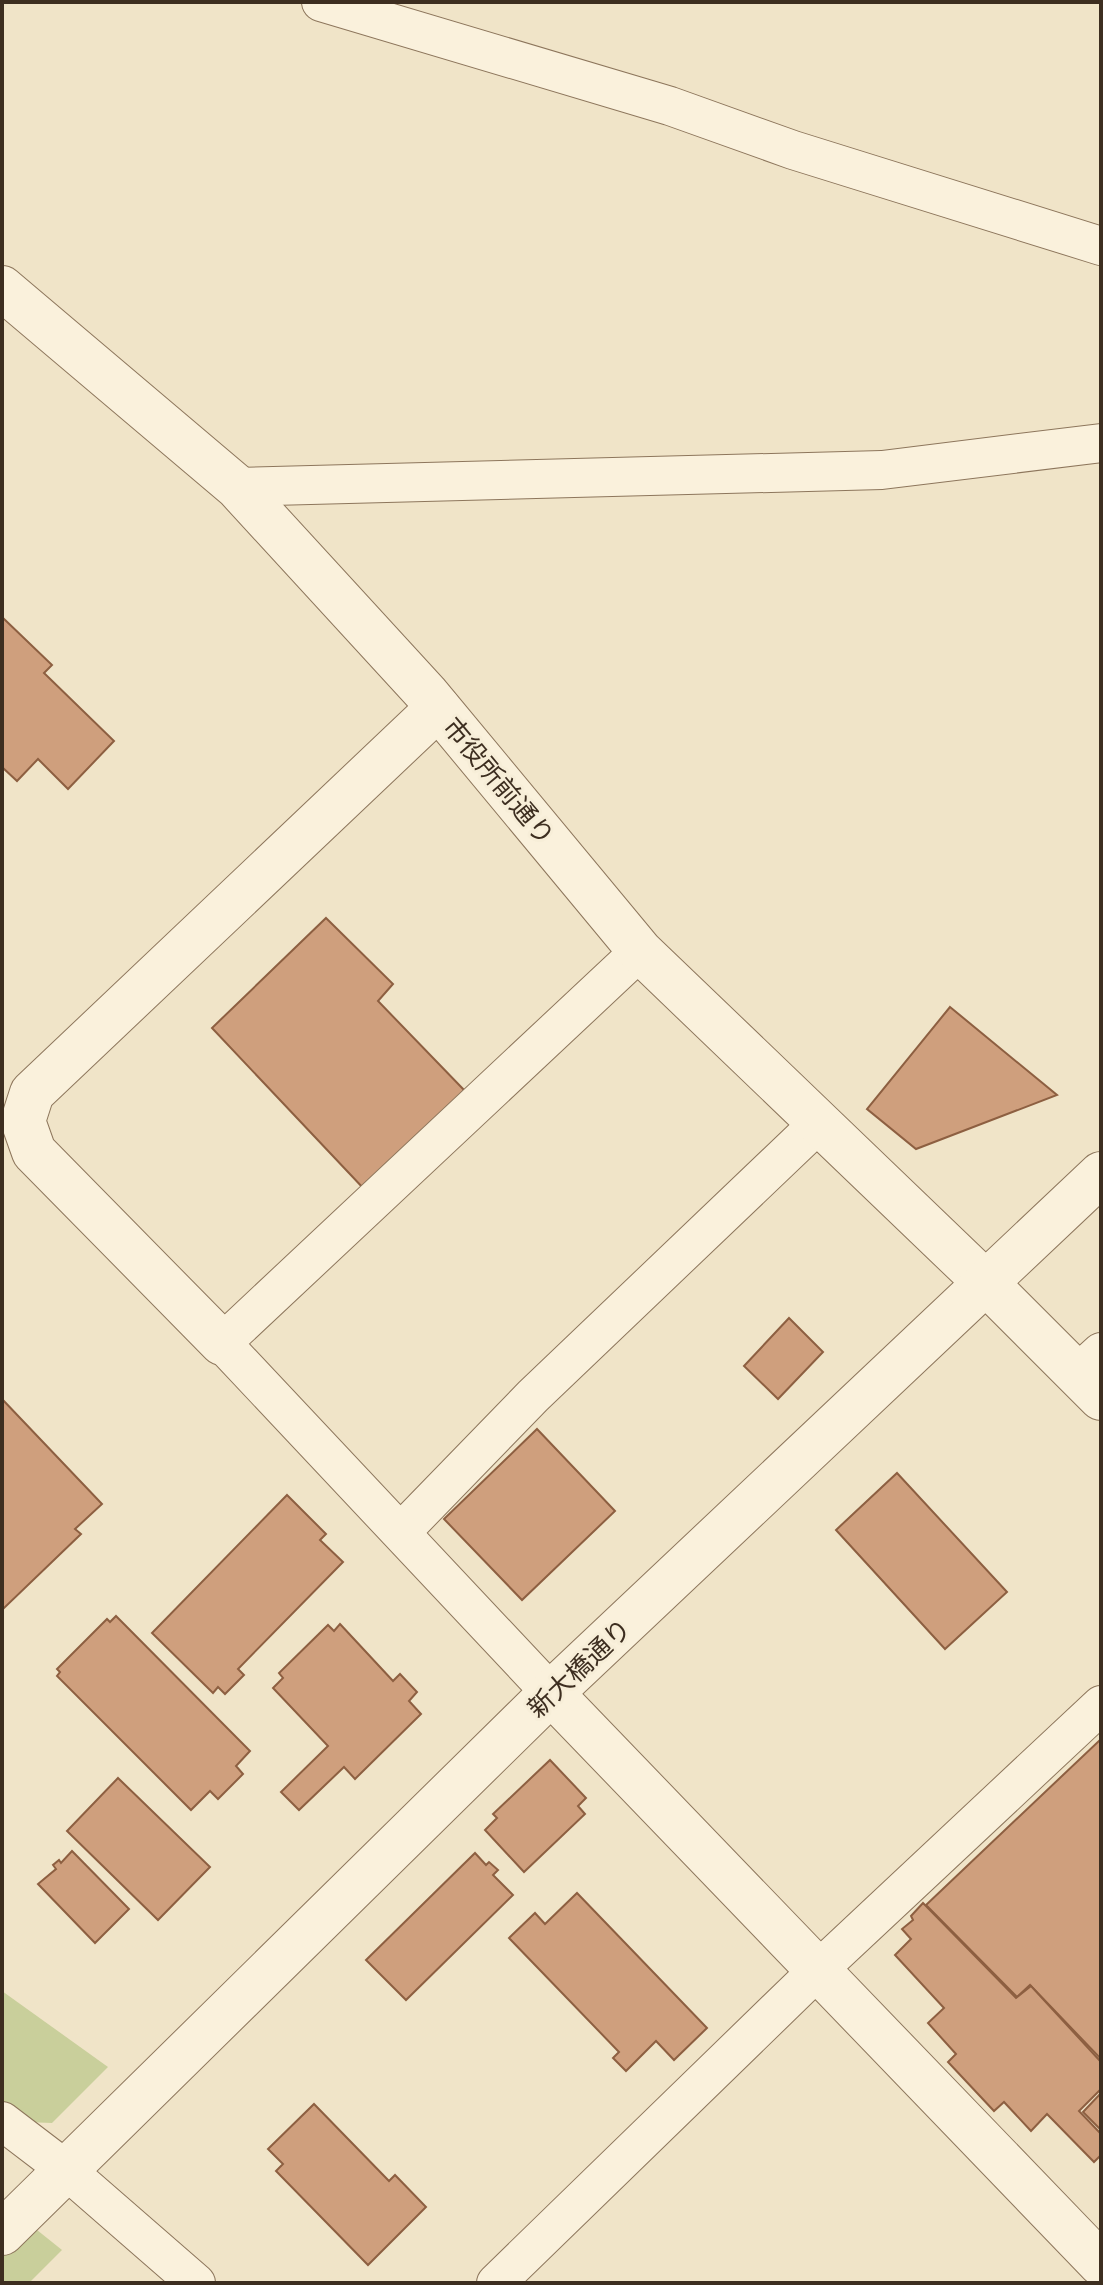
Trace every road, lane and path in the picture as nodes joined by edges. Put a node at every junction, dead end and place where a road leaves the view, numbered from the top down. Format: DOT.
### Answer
graph roads {
  1 [pos="321,2"];
  2 [pos="1101,246"];
  3 [pos="2,288"];
  4 [pos="1101,443"];
  5 [pos="237,487"];
  6 [pos="438,708"];
  7 [pos="640,951"];
  8 [pos="819,1123"];
  9 [pos="1101,1174"];
  10 [pos="987,1284"];
  11 [pos="222,1343"];
  12 [pos="1093,1375"];
  13 [pos="401,1532"];
  14 [pos="551,1693"];
  15 [pos="1101,1705"];
  16 [pos="817,1971"];
  17 [pos="2,2121"];
  18 [pos="65,2169"];
  19 [pos="2,2233"];
  20 [pos="1101,2264"];
  21 [pos="1101,2271"];
  22 [pos="196,2283"];
  23 [pos="496,2283"];
  24 [pos="1091,2283"];
  1 -- 2 [label="street"];
  3 -- 5 [label="street, 市役所前通り"];
  4 -- 5 [label="street"];
  5 -- 6 [label="street, 市役所前通り"];
  6 -- 7 [label="street, 市役所前通り"];
  6 -- 11 [label="street"];
  7 -- 8 [label="street, 市役所前通り"];
  7 -- 11 [label="street"];
  8 -- 10 [label="street, 市役所前通り"];
  8 -- 13 [label="street"];
  9 -- 10 [label="street, 新大橋通り"];
  10 -- 12 [label="street, 市役所前通り"];
  10 -- 14 [label="street, 新大橋通り"];
  11 -- 13 [label="street"];
  13 -- 14 [label="street"];
  14 -- 16 [label="street"];
  14 -- 18 [label="street, 新大橋通り"];
  15 -- 16 [label="street"];
  16 -- 20 [label="street"];
  16 -- 23 [label="street"];
  17 -- 18 [label="street"];
  18 -- 19 [label="street, 新大橋通り"];
  18 -- 22 [label="street"];
  21 -- 24 [label="street"];
}
